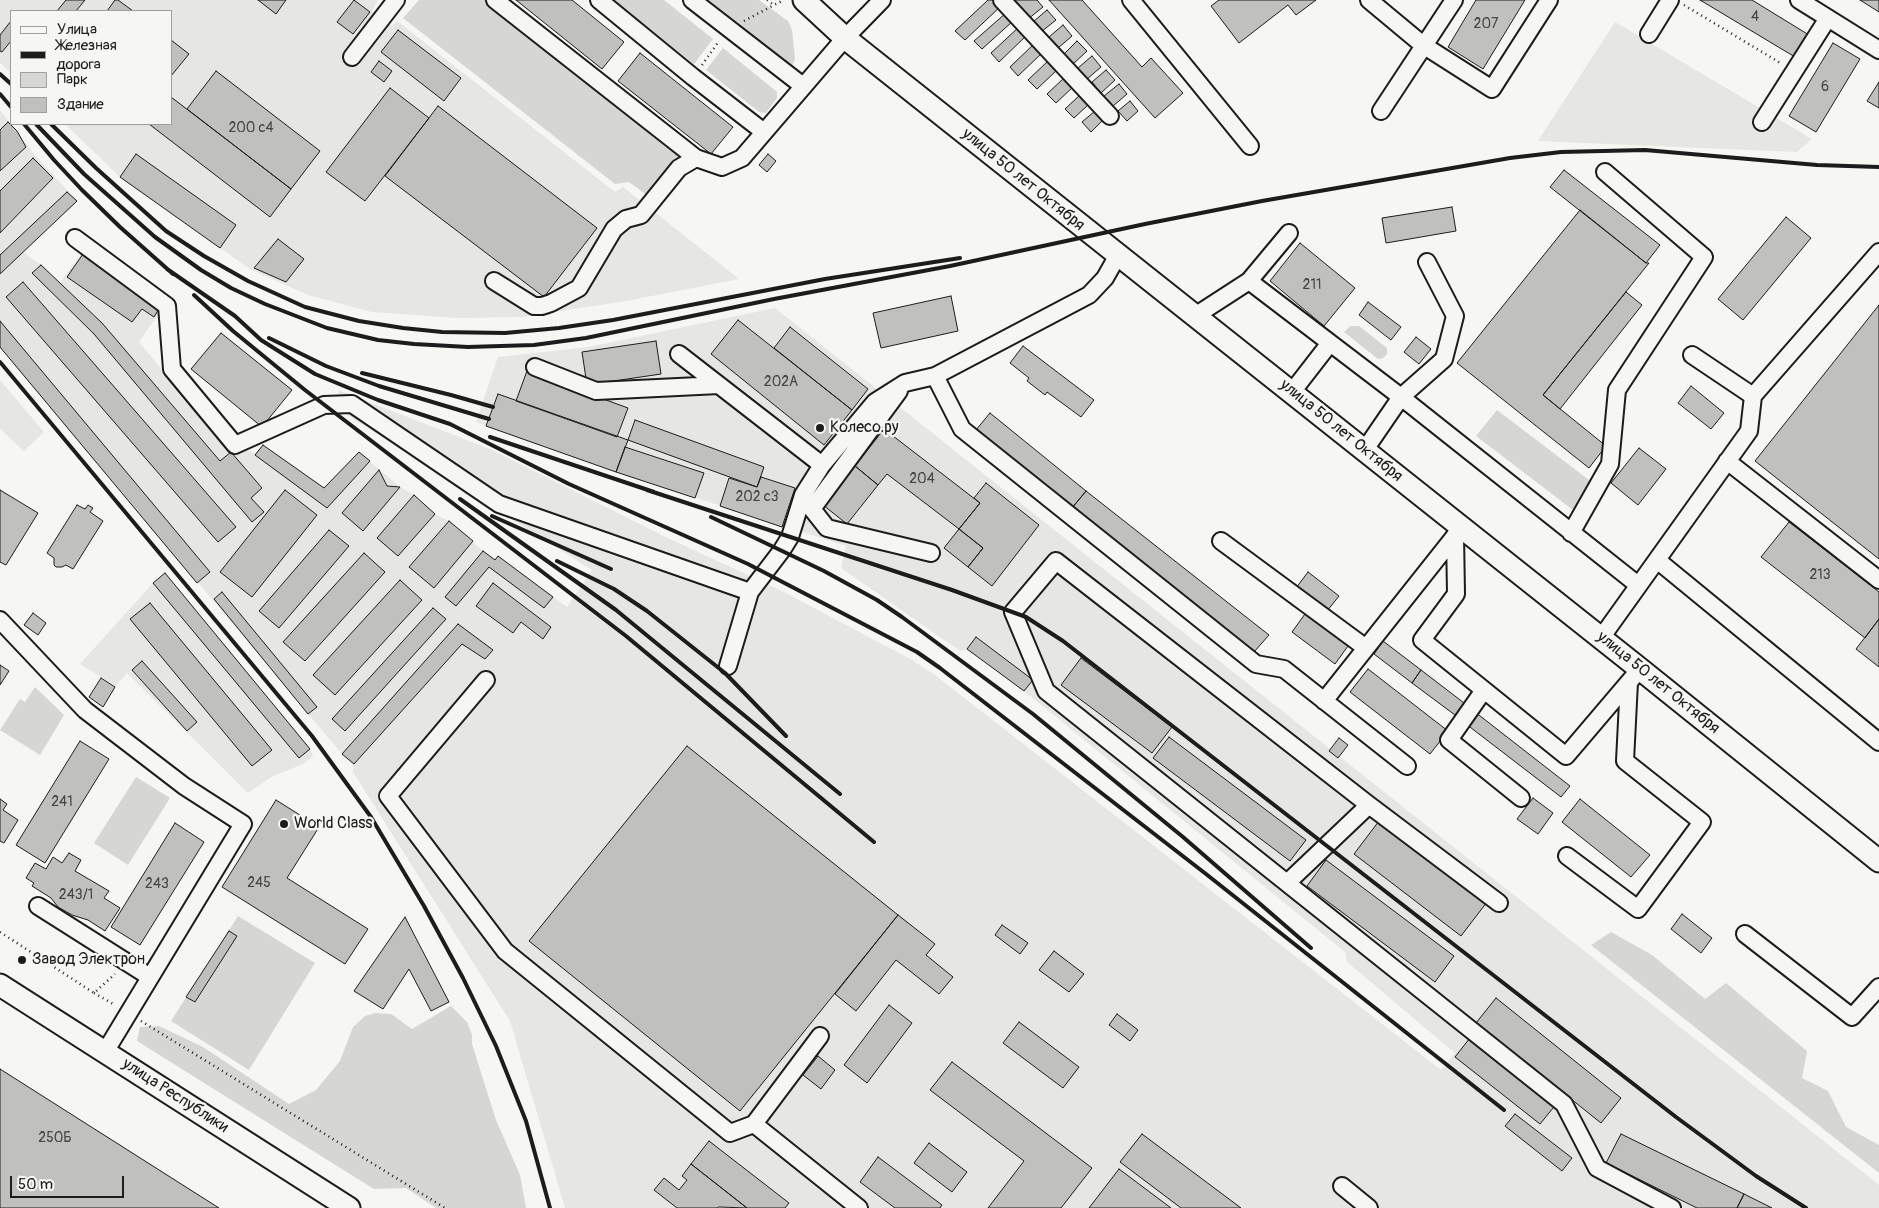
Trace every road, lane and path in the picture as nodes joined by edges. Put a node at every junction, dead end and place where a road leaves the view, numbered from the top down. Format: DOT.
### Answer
graph roads {
  1 [pos="495,0"];
  2 [pos="599,0"];
  3 [pos="692,0"];
  4 [pos="767,0"];
  5 [pos="784,0"];
  6 [pos="804,0"];
  7 [pos="882,0"];
  8 [pos="1002,0"];
  9 [pos="1131,0"];
  10 [pos="1369,0"];
  11 [pos="1454,0"];
  12 [pos="1549,0"];
  13 [pos="1670,0"];
  14 [pos="1676,0"];
  15 [pos="1798,0"];
  16 [pos="392,5"];
  17 [pos="1828,18"];
  18 [pos="1649,34"];
  19 [pos="844,38"];
  20 [pos="1424,45"];
  21 [pos="1878,48"];
  22 [pos="352,57"];
  23 [pos="1794,72"];
  24 [pos="803,86"];
  25 [pos="1381,110"];
  26 [pos="1110,116"];
  27 [pos="1762,122"];
  28 [pos="764,132"];
  29 [pos="1250,146"];
  30 [pos="696,158"];
  31 [pos="1605,172"];
  32 [pos="1289,233"];
  33 [pos="75,238"];
  34 [pos="1879,252"];
  35 [pos="1118,255"];
  36 [pos="1427,262"];
  37 [pos="494,281"];
  38 [pos="1249,281"];
  39 [pos="1195,316"];
  40 [pos="1330,343"];
  41 [pos="679,354"];
  42 [pos="1692,355"];
  43 [pos="534,368"];
  44 [pos="935,376"];
  45 [pos="905,383"];
  46 [pos="719,386"];
  47 [pos="1292,392"];
  48 [pos="1753,396"];
  49 [pos="1401,397"];
  50 [pos="1364,451"];
  51 [pos="1727,461"];
  52 [pos="822,465"];
  53 [pos="1458,531"];
  54 [pos="1571,534"];
  55 [pos="1221,540"];
  56 [pos="931,553"];
  57 [pos="1657,560"];
  58 [pos="1879,580"];
  59 [pos="1638,586"];
  60 [pos="750,592"];
  61 [pos="0,620"];
  62 [pos="1600,638"];
  63 [pos="1366,648"];
  64 [pos="728,666"];
  65 [pos="1635,676"];
  66 [pos="486,680"];
  67 [pos="1484,690"];
  68 [pos="1324,701"];
  69 [pos="1879,742"];
  70 [pos="1406,766"];
  71 [pos="1521,798"];
  72 [pos="1369,805"];
  73 [pos="1567,856"];
  74 [pos="1879,861"];
  75 [pos="1287,883"];
  76 [pos="1499,903"];
  77 [pos="38,906"];
  78 [pos="0,932"];
  79 [pos="1745,934"];
  80 [pos="126,963"];
  81 [pos="150,977"];
  82 [pos="0,985"];
  83 [pos="1879,987"];
  84 [pos="94,993"];
  85 [pos="128,1014"];
  86 [pos="820,1036"];
  87 [pos="104,1052"];
  88 [pos="754,1124"];
  89 [pos="1342,1186"];
  90 [pos="349,1208"];
  91 [pos="445,1208"];
  92 [pos="859,1208"];
  93 [pos="1369,1208"];
  94 [pos="1672,1208"];
  1 -- 30 [label="street"];
  2 -- 28 [label="street"];
  3 -- 24 [label="street"];
  4 -- 5 [label="path"];
  6 -- 19 [label="main road, улица 50 лет Октября"];
  7 -- 19 [label="street"];
  8 -- 26 [label="street"];
  9 -- 29 [label="street"];
  10 -- 20 [label="street"];
  11 -- 20 [label="street"];
  12 -- 20 [label="street"];
  13 -- 18 [label="street"];
  14 -- 23 [label="path"];
  15 -- 17 [label="street"];
  16 -- 22 [label="street"];
  17 -- 21 [label="street"];
  17 -- 23 [label="street"];
  19 -- 24 [label="street"];
  19 -- 35 [label="main road, улица 50 лет Октября"];
  20 -- 25 [label="street"];
  23 -- 27 [label="street"];
  24 -- 28 [label="street"];
  28 -- 30 [label="street"];
  30 -- 37 [label="street"];
  31 -- 54 [label="street"];
  32 -- 38 [label="street"];
  33 -- 60 [label="street"];
  34 -- 48 [label="street"];
  35 -- 39 [label="main road, улица 50 лет Октября"];
  35 -- 44 [label="street"];
  36 -- 49 [label="street"];
  38 -- 39 [label="street"];
  38 -- 40 [label="street"];
  39 -- 47 [label="main road, улица 50 лет Октября"];
  40 -- 47 [label="street"];
  40 -- 49 [label="street"];
  41 -- 46 [label="street"];
  42 -- 48 [label="street"];
  43 -- 46 [label="street"];
  44 -- 45 [label="street"];
  44 -- 68 [label="street"];
  45 -- 52 [label="street"];
  45 -- 56 [label="street"];
  46 -- 52 [label="street"];
  47 -- 50 [label="main road, улица 50 лет Октября"];
  48 -- 51 [label="street"];
  49 -- 50 [label="street"];
  49 -- 54 [label="street"];
  50 -- 53 [label="main road, улица 50 лет Октября"];
  51 -- 57 [label="street"];
  51 -- 58 [label="street"];
  52 -- 60 [label="street"];
  53 -- 62 [label="main road, улица 50 лет Октября"];
  53 -- 63 [label="street"];
  53 -- 67 [label="street"];
  54 -- 59 [label="street"];
  55 -- 63 [label="street"];
  57 -- 59 [label="street"];
  57 -- 69 [label="street"];
  59 -- 62 [label="street"];
  60 -- 64 [label="street"];
  61 -- 81 [label="street"];
  62 -- 65 [label="main road, улица 50 лет Октября"];
  63 -- 68 [label="street"];
  65 -- 67 [label="street"];
  65 -- 73 [label="street"];
  65 -- 74 [label="main road, улица 50 лет Октября"];
  66 -- 88 [label="street"];
  67 -- 71 [label="street"];
  68 -- 70 [label="street"];
  72 -- 75 [label="street"];
  72 -- 75 [label="street"];
  72 -- 76 [label="street"];
  75 -- 94 [label="street"];
  77 -- 80 [label="street"];
  78 -- 84 [label="path"];
  79 -- 83 [label="street"];
  80 -- 81 [label="street"];
  80 -- 84 [label="path"];
  81 -- 85 [label="street"];
  82 -- 87 [label="main road, улица Республики"];
  84 -- 85 [label="path"];
  85 -- 87 [label="street"];
  85 -- 91 [label="path"];
  86 -- 88 [label="street"];
  87 -- 90 [label="main road, улица Республики"];
  88 -- 92 [label="street"];
  89 -- 93 [label="street"];
}
